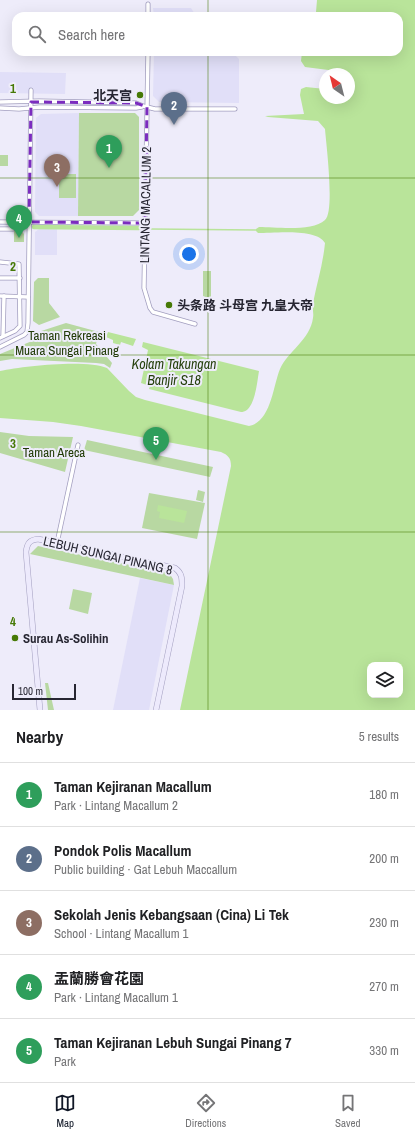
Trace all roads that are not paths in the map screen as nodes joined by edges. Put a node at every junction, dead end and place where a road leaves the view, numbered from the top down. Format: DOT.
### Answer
graph roads {
  1 [pos="148,4"];
  2 [pos="148,12"];
  3 [pos="148,56"];
  4 [pos="31,90"];
  5 [pos="0,102"];
  6 [pos="31,102"];
  7 [pos="145,107"];
  8 [pos="0,108"];
  9 [pos="31,108"];
  10 [pos="235,109"];
  11 [pos="0,222"];
  12 [pos="29,222"];
  13 [pos="145,224"];
  14 [pos="0,229"];
  15 [pos="13,229"];
  16 [pos="0,262"];
  17 [pos="0,278"];
  18 [pos="20,278"];
  19 [pos="2,296"];
  20 [pos="20,296"];
  21 [pos="28,296"];
  22 [pos="2,320"];
  23 [pos="195,324"];
  24 [pos="2,337"];
  25 [pos="0,346"];
  26 [pos="78,445"];
  27 [pos="57,543"];
  28 [pos="40,710"];
  29 [pos="156,710"];
  1 -- 2 [label="street"];
  3 -- 7 [label="street, LINTANG MACALLUM 2"];
  4 -- 6 [label="street"];
  5 -- 6 [label="street"];
  6 -- 7 [label="street"];
  6 -- 9 [label="street"];
  7 -- 9 [label="street"];
  7 -- 10 [label="street"];
  7 -- 13 [label="street, LINTANG MACALLUM 2"];
  8 -- 9 [label="street"];
  9 -- 12 [label="street"];
  11 -- 12 [label="street"];
  12 -- 13 [label="street"];
  12 -- 21 [label="street"];
  13 -- 23 [label="street, LINTANG MACALLUM 2"];
  14 -- 15 [label="street"];
  16 -- 18 [label="street"];
  17 -- 18 [label="street"];
  18 -- 20 [label="street"];
  19 -- 20 [label="street"];
  19 -- 22 [label="street"];
  20 -- 21 [label="street"];
  20 -- 24 [label="street"];
  21 -- 25 [label="street"];
  22 -- 24 [label="street"];
  26 -- 27 [label="street"];
  27 -- 28 [label="street, LEBUH SUNGAI PINANG 8"];
  27 -- 29 [label="street, LEBUH SUNGAI PINANG 8"];
}
